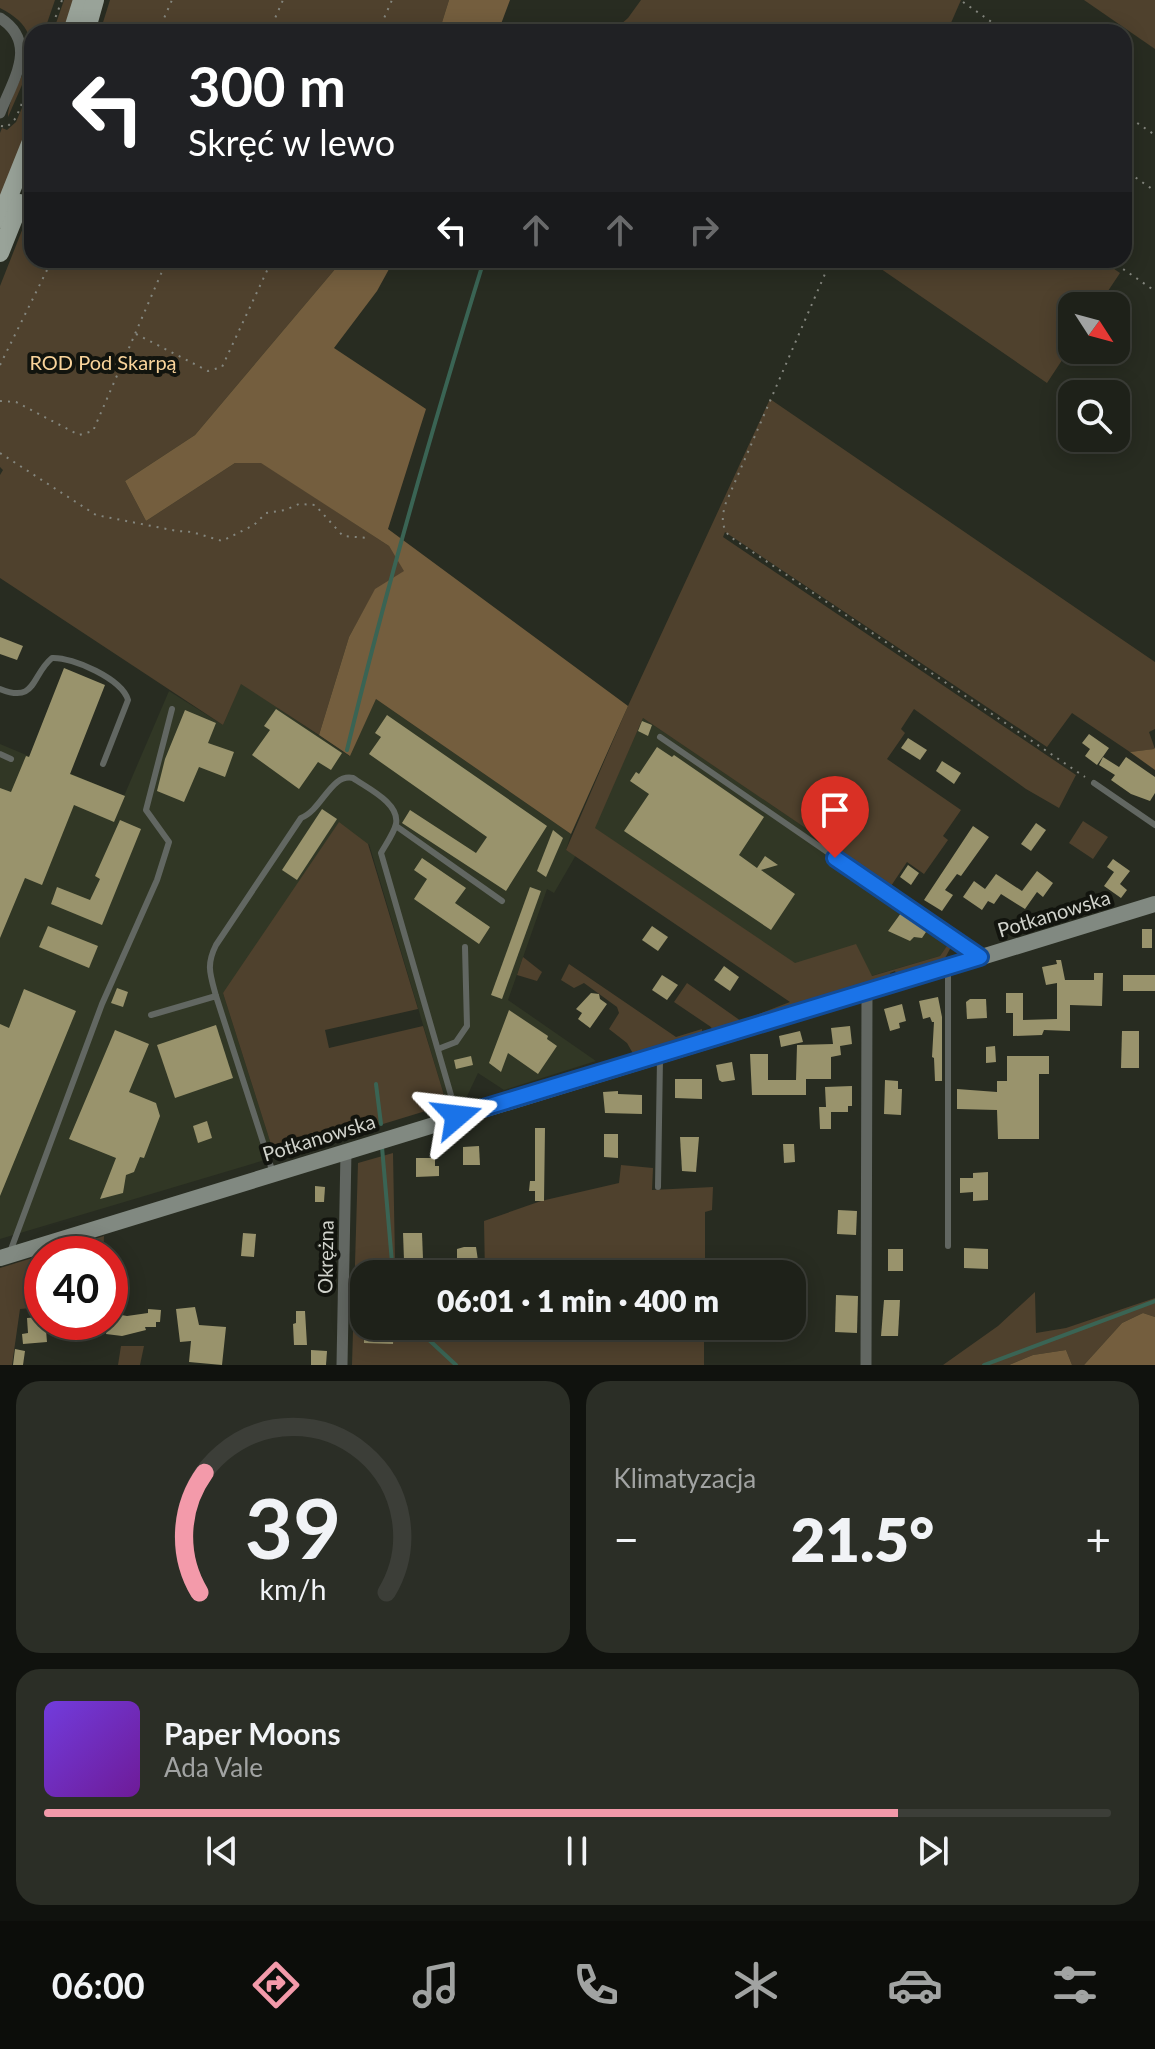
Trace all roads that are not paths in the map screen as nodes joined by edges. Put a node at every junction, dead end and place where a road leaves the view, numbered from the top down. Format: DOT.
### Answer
graph roads {
  1 [pos="82,0"];
  2 [pos="95,0"];
  3 [pos="0,18"];
  4 [pos="74,24"];
  5 [pos="88,24"];
  6 [pos="0,113"];
  7 [pos="24,159"];
  8 [pos="24,193"];
  9 [pos="0,219"];
  10 [pos="0,253"];
  11 [pos="0,689"];
  12 [pos="172,709"];
  13 [pos="660,737"];
  14 [pos="0,754"];
  15 [pos="11,759"];
  16 [pos="103,764"];
  17 [pos="1094,783"];
  18 [pos="1155,825"];
  19 [pos="396,826"];
  20 [pos="502,901"];
  21 [pos="1155,904"];
  22 [pos="465,947"];
  23 [pos="980,957"];
  24 [pos="948,967"];
  25 [pos="867,992"];
  26 [pos="216,996"];
  27 [pos="151,1015"];
  28 [pos="438,1049"];
  29 [pos="661,1054"];
  30 [pos="457,1116"];
  31 [pos="346,1151"];
  32 [pos="273,1173"];
  33 [pos="658,1187"];
  34 [pos="948,1246"];
  35 [pos="4,1256"];
  36 [pos="342,1365"];
  37 [pos="866,1365"];
  1 -- 4 [label="main road"];
  2 -- 5 [label="main road"];
  3 -- 6 [label="street"];
  7 -- 9 [label="main road"];
  8 -- 10 [label="main road"];
  11 -- 16 [label="lane"];
  12 -- 35 [label="lane"];
  13 -- 23 [label="lane"];
  14 -- 15 [label="lane"];
  17 -- 18 [label="lane"];
  19 -- 20 [label="lane"];
  19 -- 26 [label="lane"];
  19 -- 28 [label="lane"];
  21 -- 23 [label="street, Potkanowska"];
  22 -- 28 [label="lane"];
  23 -- 24 [label="street, Potkanowska"];
  24 -- 25 [label="street, Potkanowska"];
  24 -- 34 [label="lane"];
  25 -- 29 [label="street, Potkanowska"];
  25 -- 37 [label="street"];
  26 -- 27 [label="lane"];
  26 -- 32 [label="lane"];
  28 -- 30 [label="lane"];
  29 -- 30 [label="street, Potkanowska"];
  29 -- 33 [label="lane"];
  30 -- 31 [label="street, Potkanowska"];
  31 -- 32 [label="street, Potkanowska"];
  31 -- 36 [label="street, Okrężna"];
  32 -- 35 [label="street, Potkanowska"];
}
